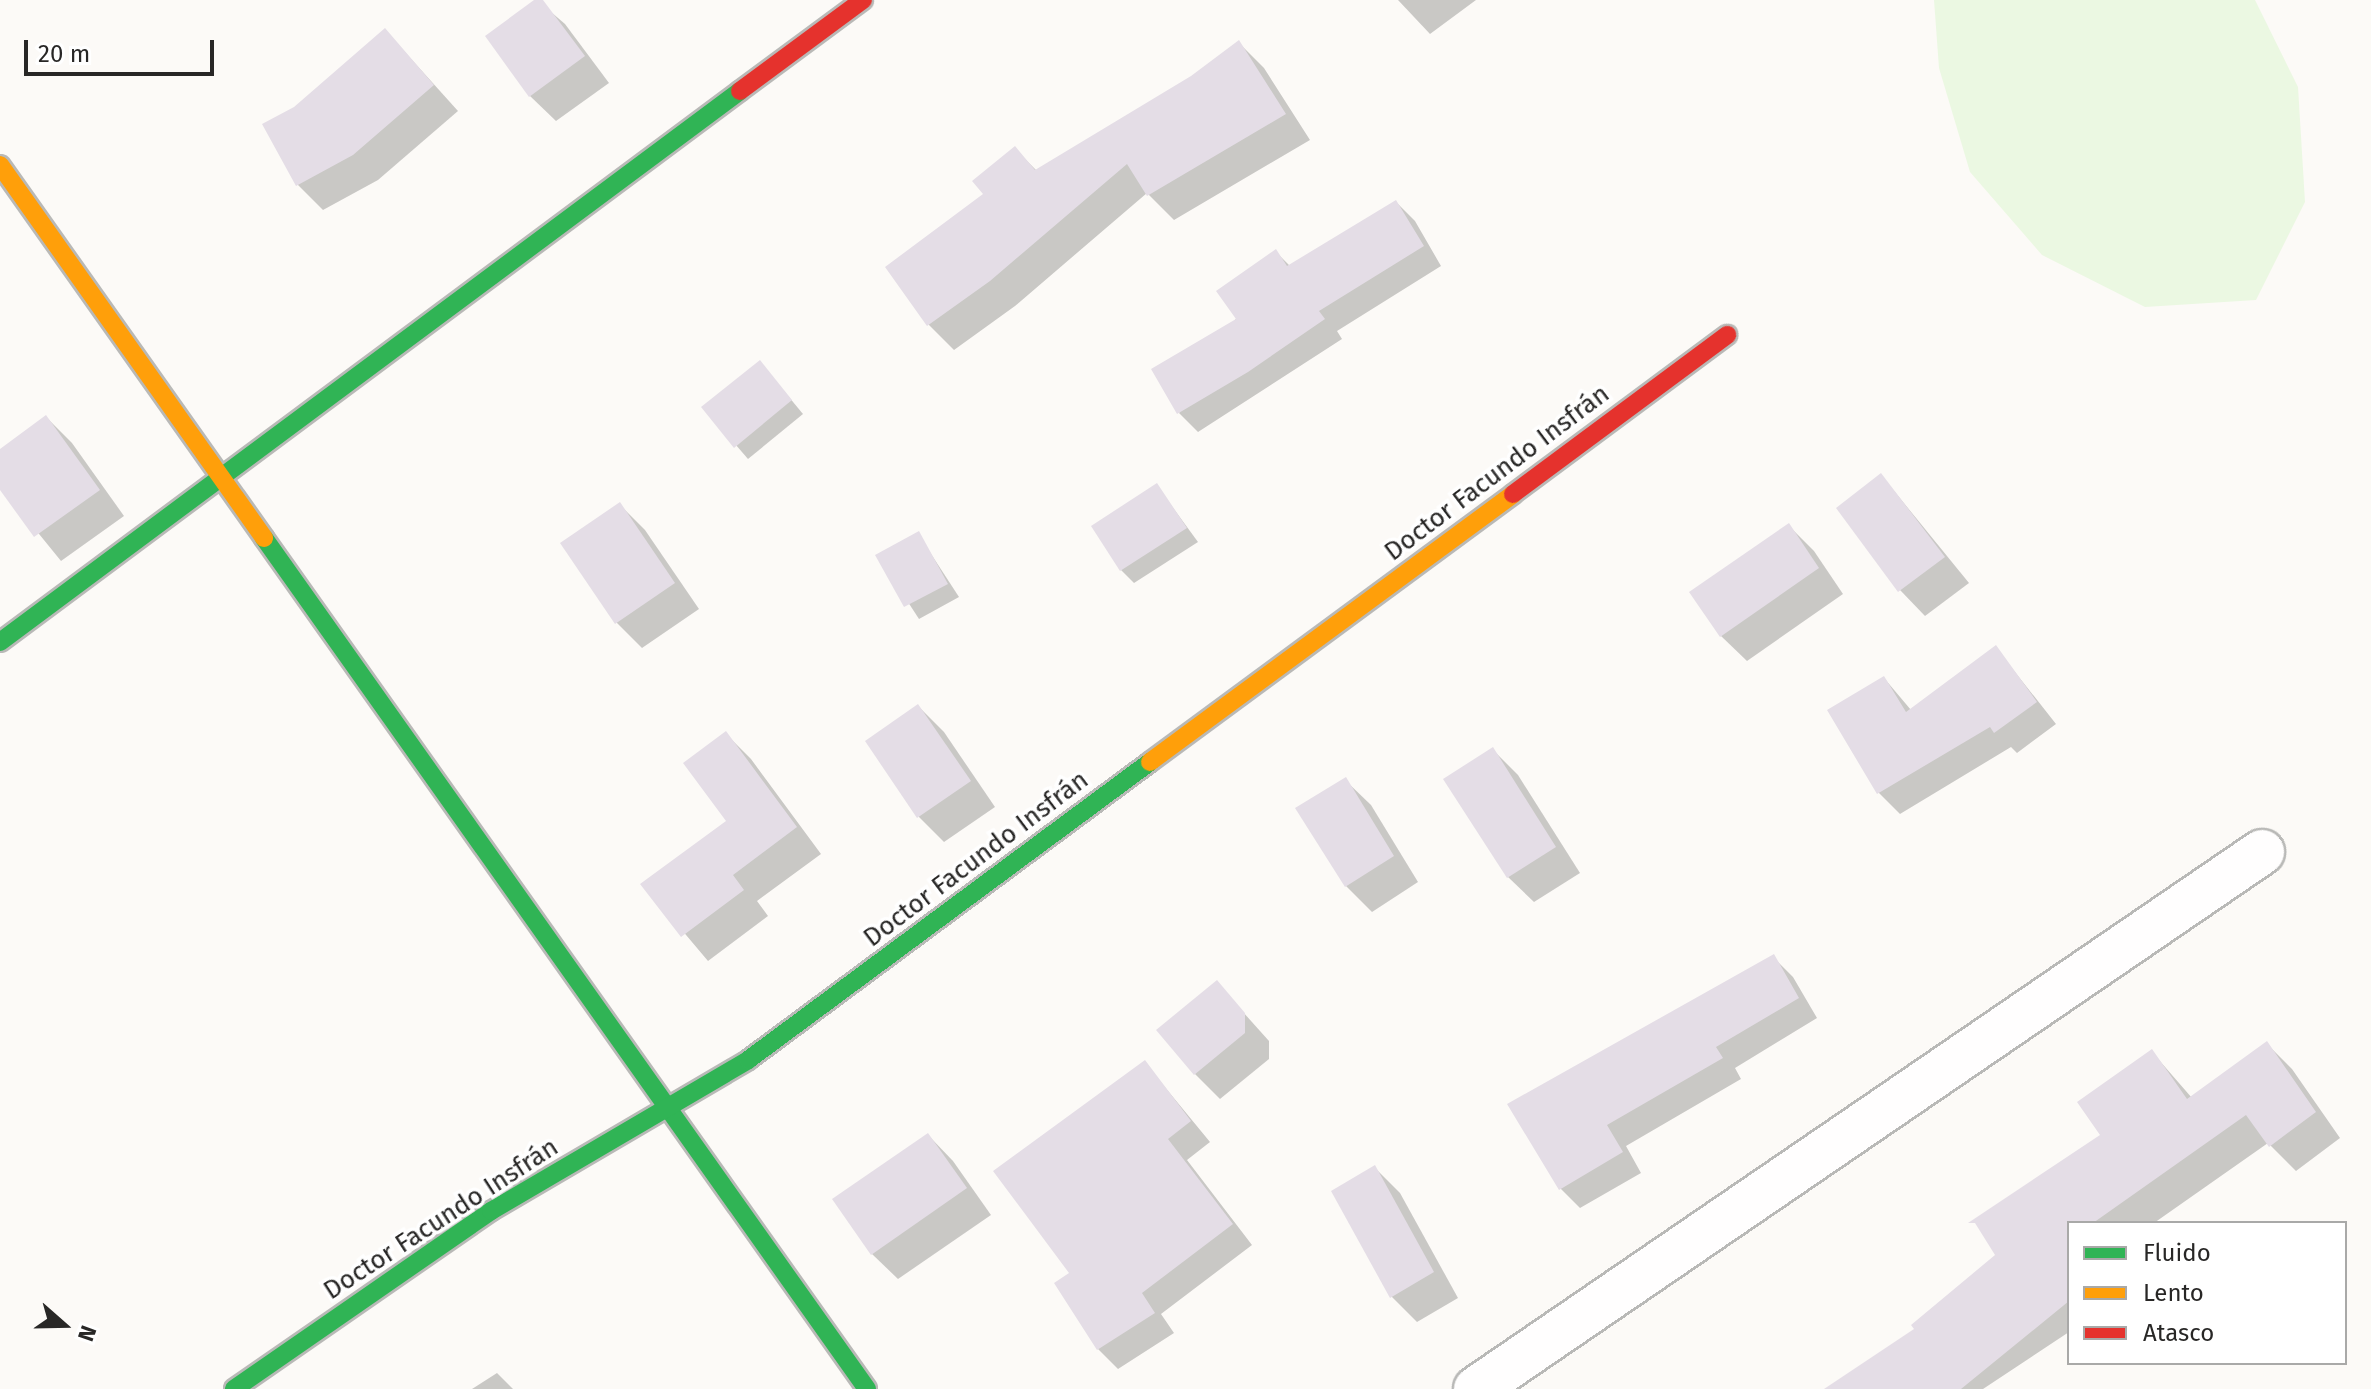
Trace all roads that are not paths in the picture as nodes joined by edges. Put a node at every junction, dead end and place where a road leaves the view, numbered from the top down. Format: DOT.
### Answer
graph roads {
  1 [pos="863,0"];
  2 [pos="0,165"];
  3 [pos="1727,335"];
  4 [pos="221,478"];
  5 [pos="0,642"];
  6 [pos="2262,852"];
  7 [pos="667,1108"];
  8 [pos="234,1389"];
  9 [pos="867,1389"];
  10 [pos="1476,1389"];
  1 -- 4 [label="street"];
  2 -- 4 [label="street"];
  3 -- 7 [label="street, Doctor Facundo Insfrán"];
  4 -- 5 [label="street"];
  4 -- 7 [label="street"];
  6 -- 10 [label="street"];
  7 -- 8 [label="street, Doctor Facundo Insfrán"];
  7 -- 9 [label="street"];
}
